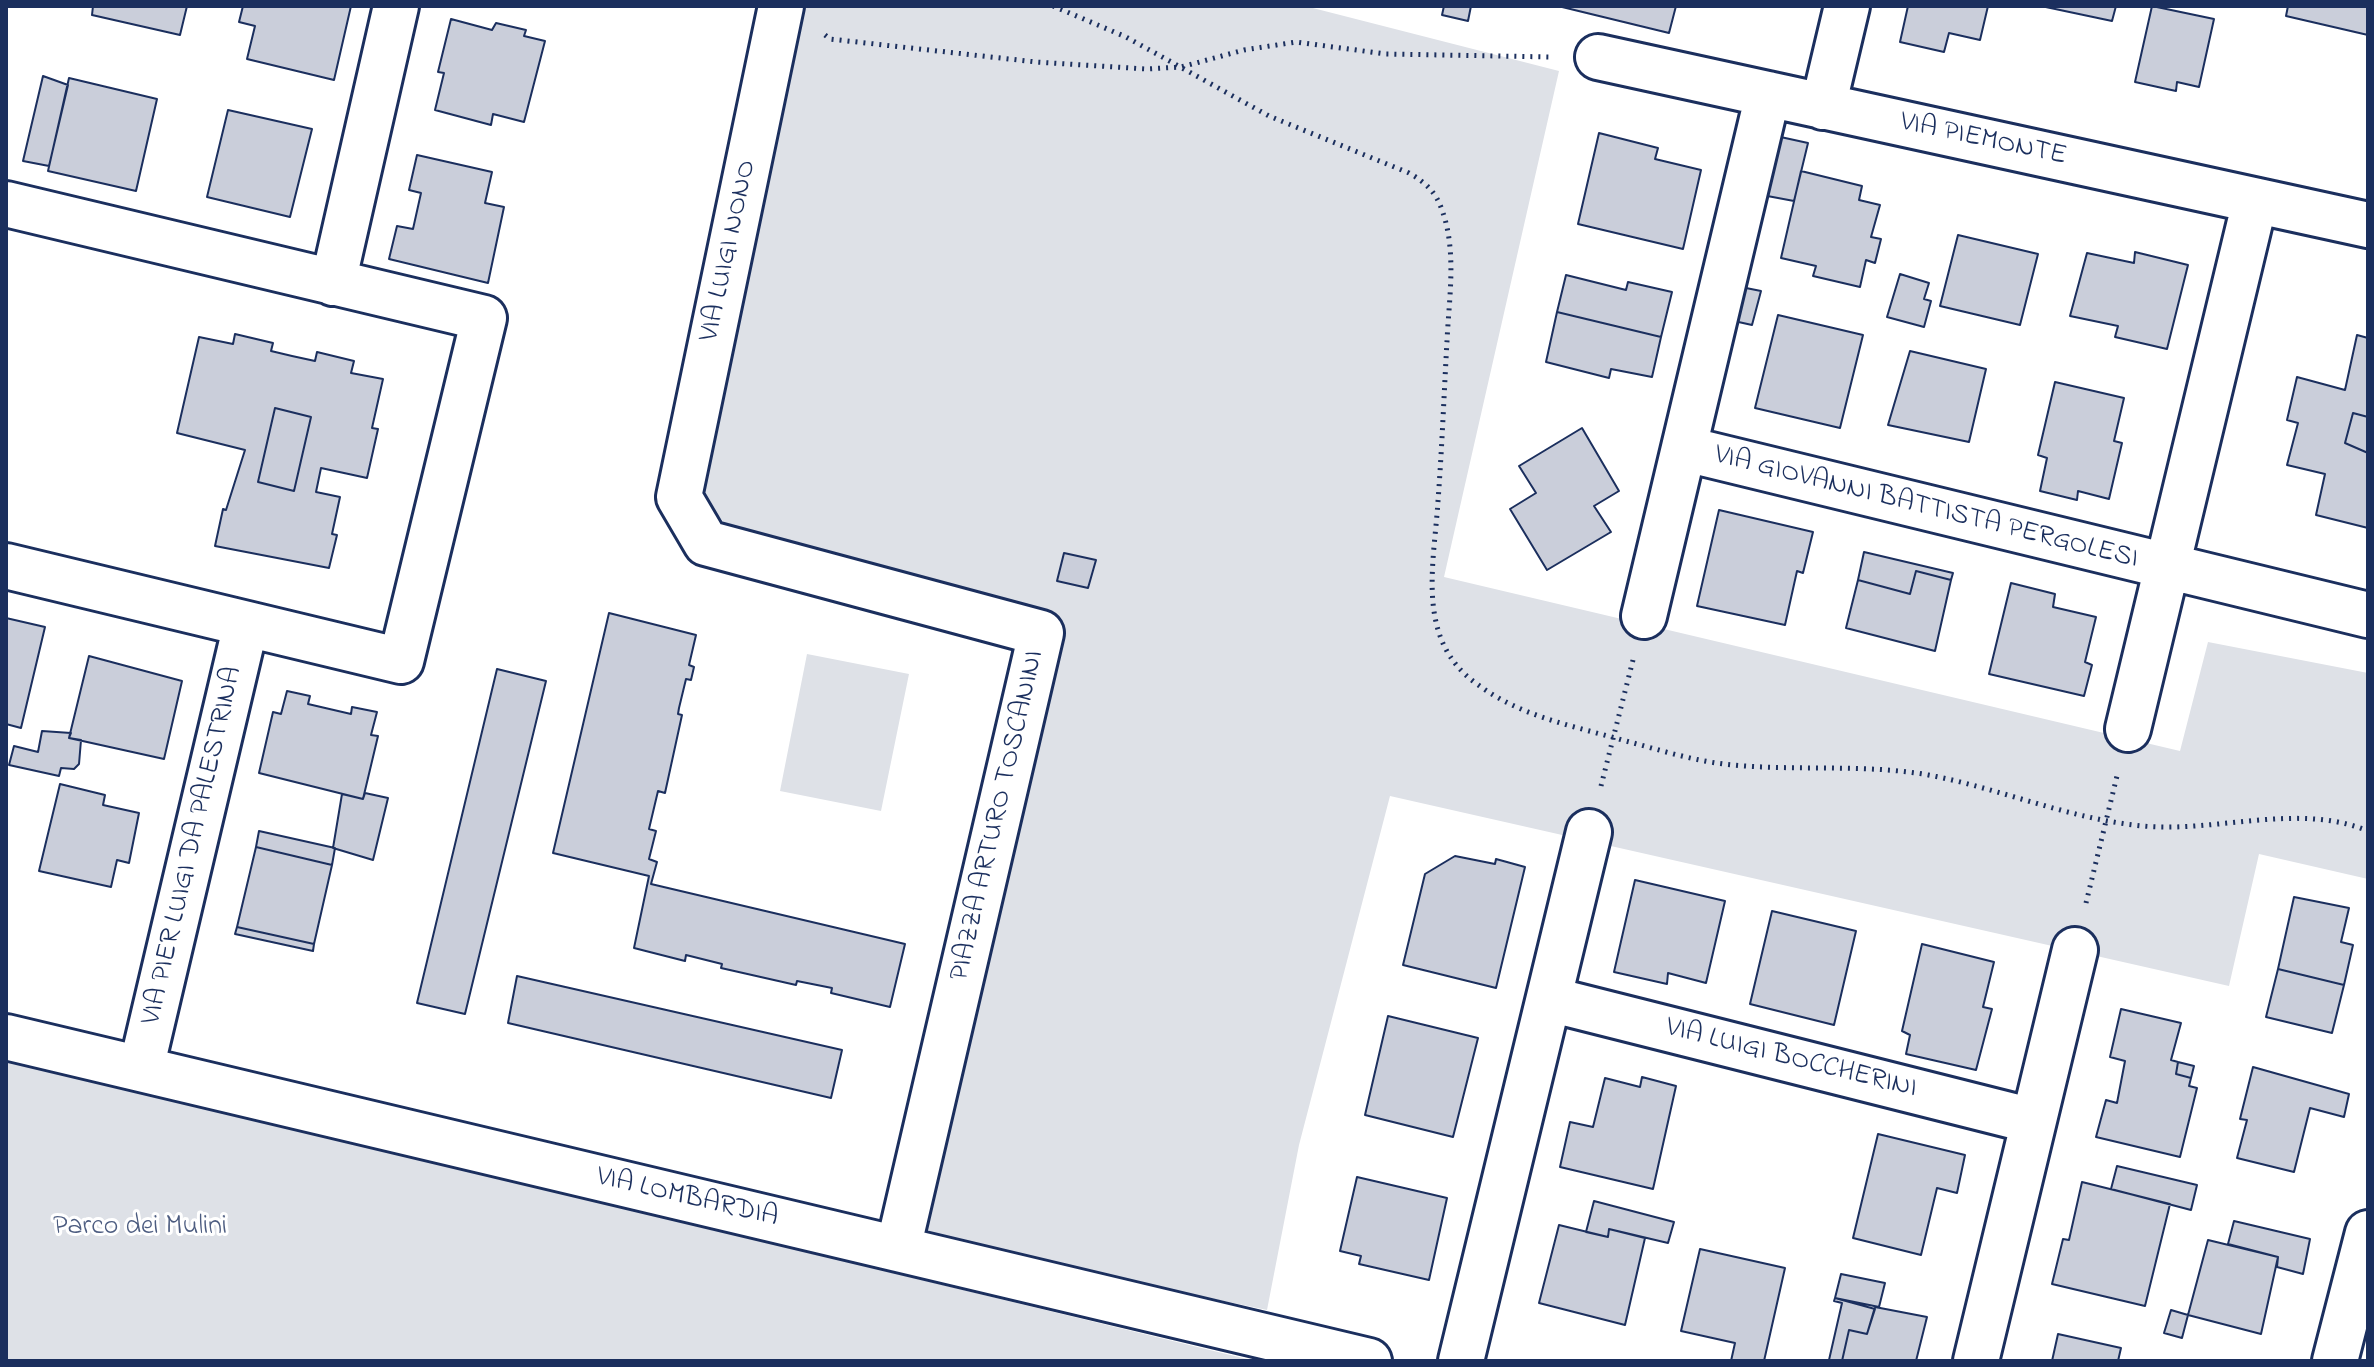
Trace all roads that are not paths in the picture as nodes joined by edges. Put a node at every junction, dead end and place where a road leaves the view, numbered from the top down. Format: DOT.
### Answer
graph roads {
  1 [pos="396,6"];
  2 [pos="781,6"];
  3 [pos="1847,6"];
  4 [pos="1598,57"];
  5 [pos="1768,94"];
  6 [pos="1823,107"];
  7 [pos="2255,201"];
  8 [pos="6,204"];
  9 [pos="2368,225"];
  10 [pos="333,283"];
  11 [pos="1686,449"];
  12 [pos="679,497"];
  13 [pos="6,566"];
  14 [pos="2167,568"];
  15 [pos="2368,615"];
  16 [pos="1644,616"];
  17 [pos="246,624"];
  18 [pos="2128,729"];
  19 [pos="1589,832"];
  20 [pos="2075,950"];
  21 [pos="1549,999"];
  22 [pos="6,1037"];
  23 [pos="141,1069"];
  24 [pos="2033,1121"];
  25 [pos="2368,1233"];
  26 [pos="898,1249"];
  27 [pos="1369,1361"];
  28 [pos="1461,1361"];
  29 [pos="1976,1361"];
  30 [pos="2335,1361"];
  1 -- 10 [label="street"];
  2 -- 12 [label="street, VIA LUIGI NONO"];
  3 -- 6 [label="street"];
  4 -- 5 [label="street, VIA PIEMONTE"];
  5 -- 6 [label="street, VIA PIEMONTE"];
  5 -- 11 [label="street, VIA GIOVANNI BATTISTA PERGOLESI"];
  6 -- 7 [label="street, VIA PIEMONTE"];
  7 -- 9 [label="street, VIA PIEMONTE"];
  7 -- 14 [label="street, VIA GIOVANNI BATTISTA PERGOLESI"];
  8 -- 10 [label="street"];
  10 -- 17 [label="street"];
  11 -- 14 [label="street, VIA GIOVANNI BATTISTA PERGOLESI"];
  11 -- 16 [label="street, VIA GIOVANNI BATTISTA PERGOLESI"];
  12 -- 26 [label="street, PIAZZA ARTURO TOSCANINI"];
  13 -- 17 [label="street"];
  14 -- 15 [label="street, VIA GIOVANNI BATTISTA PERGOLESI"];
  14 -- 18 [label="street, VIA GIOVANNI BATTISTA PERGOLESI"];
  17 -- 23 [label="street, VIA PIER LUIGI DA PALESTRINA"];
  19 -- 21 [label="street"];
  20 -- 24 [label="street"];
  21 -- 24 [label="street, VIA LUIGI BOCCHERINI"];
  21 -- 28 [label="street"];
  22 -- 23 [label="street, VIA LOMBARDIA"];
  23 -- 26 [label="street, VIA LOMBARDIA"];
  24 -- 29 [label="street"];
  25 -- 30 [label="street"];
  26 -- 27 [label="street, VIA LOMBARDIA"];
}
